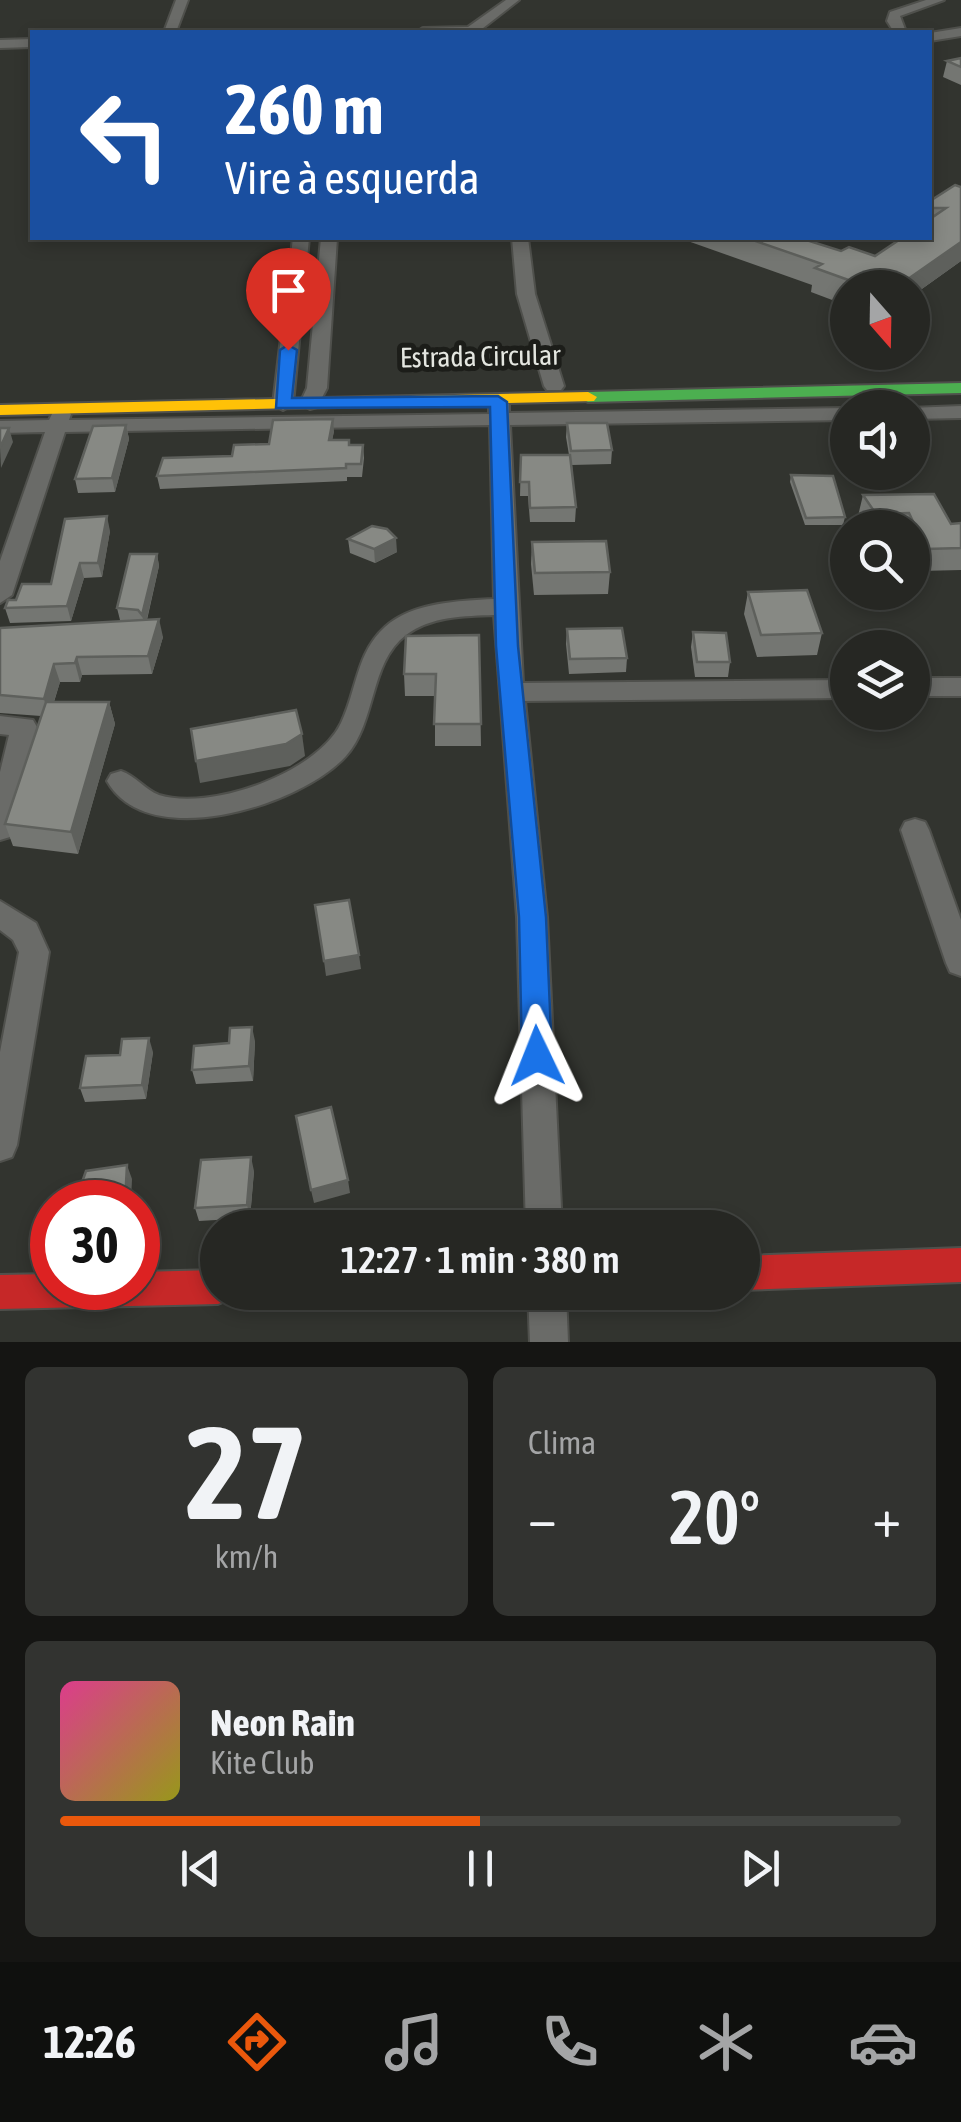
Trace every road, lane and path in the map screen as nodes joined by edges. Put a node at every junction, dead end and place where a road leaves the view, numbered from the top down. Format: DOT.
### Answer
graph roads {
  1 [pos="182,0"];
  2 [pos="514,0"];
  3 [pos="938,0"];
  4 [pos="527,6"];
  5 [pos="171,30"];
  6 [pos="474,30"];
  7 [pos="495,30"];
  8 [pos="899,30"];
  9 [pos="961,32"];
  10 [pos="932,37"];
  11 [pos="30,43"];
  12 [pos="0,44"];
  13 [pos="301,240"];
  14 [pos="329,240"];
  15 [pos="520,240"];
  16 [pos="961,377"];
  17 [pos="554,386"];
  18 [pos="961,388"];
  19 [pos="0,393"];
  20 [pos="284,396"];
  21 [pos="314,396"];
  22 [pos="0,410"];
  23 [pos="499,410"];
  24 [pos="961,412"];
  25 [pos="930,413"];
  26 [pos="830,414"];
  27 [pos="60,417"];
  28 [pos="0,427"];
  29 [pos="0,594"];
  30 [pos="508,606"];
  31 [pos="961,686"];
  32 [pos="930,687"];
  33 [pos="830,688"];
  34 [pos="511,692"];
  35 [pos="0,725"];
  36 [pos="121,781"];
  37 [pos="0,829"];
  38 [pos="916,830"];
  39 [pos="0,913"];
  40 [pos="961,963"];
  41 [pos="0,1146"];
  42 [pos="543,1210"];
  43 [pos="961,1265"];
  44 [pos="760,1272"];
  45 [pos="200,1287"];
  46 [pos="0,1292"];
  47 [pos="547,1310"];
  48 [pos="548,1342"];
  1 -- 5 [label="street"];
  2 -- 6 [label="street"];
  3 -- 8 [label="street"];
  4 -- 7 [label="street"];
  9 -- 10 [label="street"];
  11 -- 12 [label="street"];
  13 -- 20 [label="street"];
  14 -- 21 [label="street"];
  15 -- 17 [label="street"];
  16 -- 17 [label="main road, Estrada Circular"];
  17 -- 21 [label="main road, Estrada Circular"];
  18 -- 23 [label="main road"];
  19 -- 20 [label="main road, Estrada Circular"];
  20 -- 21 [label="main road, Estrada Circular"];
  20 -- 27 [label="main road"];
  21 -- 23 [label="main road"];
  22 -- 27 [label="main road"];
  23 -- 26 [label="street"];
  23 -- 27 [label="street"];
  23 -- 30 [label="street"];
  24 -- 25 [label="street"];
  27 -- 28 [label="street"];
  27 -- 29 [label="street"];
  30 -- 34 [label="street"];
  30 -- 36 [label="street"];
  31 -- 32 [label="street"];
  33 -- 34 [label="street"];
  34 -- 42 [label="street"];
  35 -- 37 [label="street"];
  38 -- 40 [label="street"];
  39 -- 41 [label="street"];
  43 -- 44 [label="main road"];
  45 -- 46 [label="main road"];
  47 -- 48 [label="street"];
}
